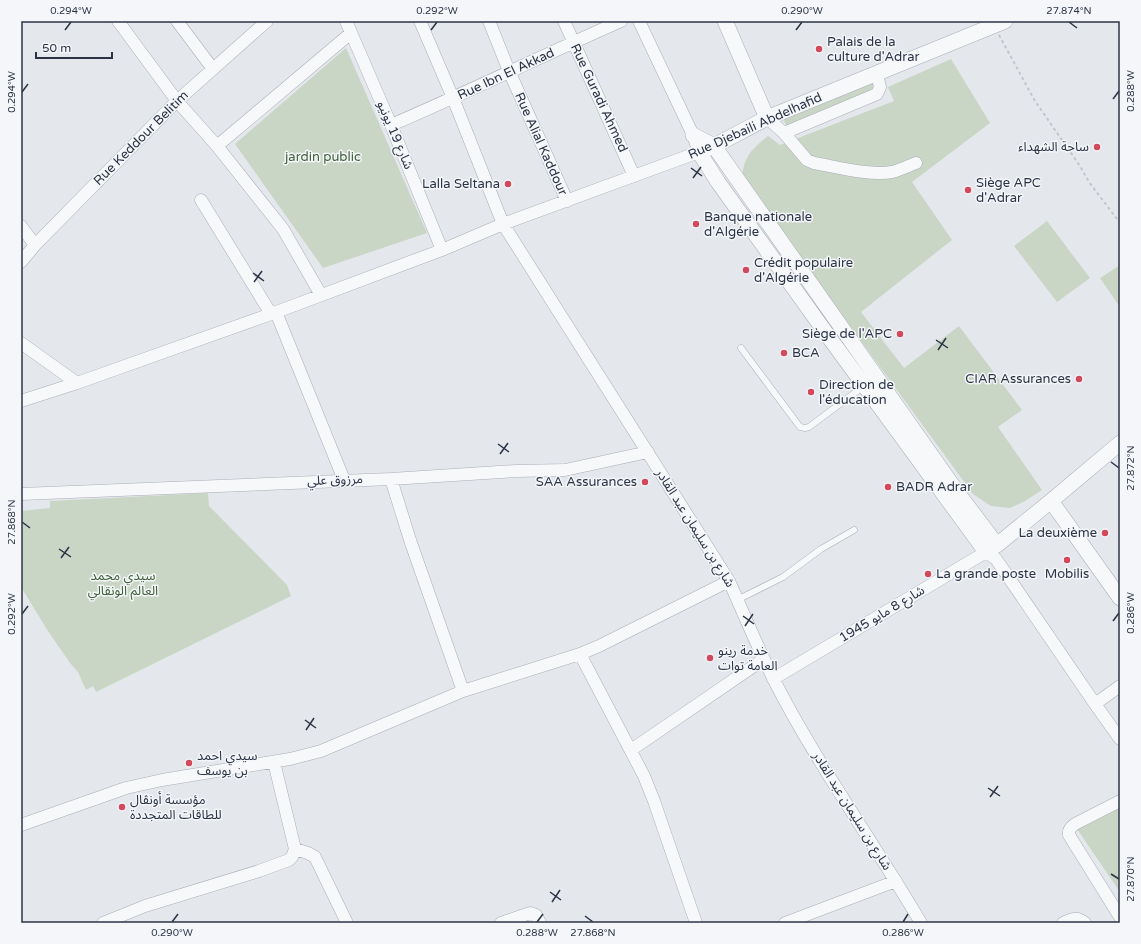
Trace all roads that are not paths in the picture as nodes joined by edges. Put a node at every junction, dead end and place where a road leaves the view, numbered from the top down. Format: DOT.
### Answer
graph roads {
  1 [pos="118,21"];
  2 [pos="177,21"];
  3 [pos="267,21"];
  4 [pos="346,21"];
  5 [pos="420,21"];
  6 [pos="489,21"];
  7 [pos="564,21"];
  8 [pos="621,21"];
  9 [pos="639,21"];
  10 [pos="725,21"];
  11 [pos="997,22"];
  12 [pos="351,34"];
  13 [pos="573,42"];
  14 [pos="213,70"];
  15 [pos="509,72"];
  16 [pos="877,74"];
  17 [pos="453,98"];
  18 [pos="176,101"];
  19 [pos="767,118"];
  20 [pos="391,125"];
  21 [pos="784,133"];
  22 [pos="693,136"];
  23 [pos="217,146"];
  24 [pos="714,146"];
  25 [pos="699,152"];
  26 [pos="916,163"];
  27 [pos="634,176"];
  28 [pos="201,200"];
  29 [pos="567,201"];
  30 [pos="503,224"];
  31 [pos="21,226"];
  32 [pos="35,245"];
  33 [pos="442,250"];
  34 [pos="21,262"];
  35 [pos="321,295"];
  36 [pos="274,313"];
  37 [pos="844,331"];
  38 [pos="831,340"];
  39 [pos="21,343"];
  40 [pos="741,348"];
  41 [pos="77,383"];
  42 [pos="865,385"];
  43 [pos="21,401"];
  44 [pos="1120,443"];
  45 [pos="648,452"];
  46 [pos="391,479"];
  47 [pos="344,480"];
  48 [pos="21,494"];
  49 [pos="1051,502"];
  50 [pos="854,530"];
  51 [pos="993,552"];
  52 [pos="729,581"];
  53 [pos="1118,591"];
  54 [pos="738,600"];
  55 [pos="580,654"];
  56 [pos="764,659"];
  57 [pos="773,679"];
  58 [pos="1120,686"];
  59 [pos="464,691"];
  60 [pos="1095,704"];
  61 [pos="1120,739"];
  62 [pos="631,750"];
  63 [pos="274,762"];
  64 [pos="1120,802"];
  65 [pos="21,826"];
  66 [pos="296,849"];
  67 [pos="896,881"];
  68 [pos="1120,917"];
  69 [pos="103,923"];
  70 [pos="347,923"];
  71 [pos="501,923"];
  72 [pos="540,923"];
  73 [pos="696,923"];
  74 [pos="785,923"];
  75 [pos="921,923"];
  76 [pos="1063,923"];
  77 [pos="1085,923"];
  1 -- 18 [label="street"];
  2 -- 14 [label="street"];
  3 -- 14 [label="street, Rue Keddour Belitim"];
  4 -- 12 [label="street, شارع 19 يونيو"];
  5 -- 17 [label="street, شارع بن سليمان عبد القادر"];
  6 -- 15 [label="street, Rue Alial Kaddour"];
  7 -- 13 [label="street, Rue Guradi Ahmed"];
  8 -- 13 [label="street, Rue Ibn El Akkad"];
  9 -- 22 [label="street"];
  10 -- 19 [label="street"];
  11 -- 16 [label="street, Rue Djebaili Abdelhafid"];
  12 -- 20 [label="street, شارع 19 يونيو"];
  12 -- 23 [label="street"];
  13 -- 15 [label="street, Rue Ibn El Akkad"];
  13 -- 27 [label="street, Rue Guradi Ahmed"];
  14 -- 18 [label="street, Rue Keddour Belitim"];
  15 -- 17 [label="street, Rue Ibn El Akkad"];
  15 -- 29 [label="street, Rue Alial Kaddour"];
  16 -- 19 [label="street, Rue Djebaili Abdelhafid"];
  16 -- 21 [label="street"];
  17 -- 20 [label="street, Rue Ibn El Akkad"];
  17 -- 30 [label="street, شارع بن سليمان عبد القادر"];
  18 -- 23 [label="street"];
  18 -- 32 [label="street, Rue Keddour Belitim"];
  19 -- 21 [label="street"];
  19 -- 24 [label="street, Rue Djebaili Abdelhafid"];
  20 -- 33 [label="street, شارع 19 يونيو"];
  21 -- 26 [label="street"];
  22 -- 24 [label="street"];
  22 -- 25 [label="street"];
  23 -- 35 [label="street"];
  24 -- 25 [label="street, Rue Djebaili Abdelhafid"];
  24 -- 37 [label="street"];
  25 -- 27 [label="street, Rue Djebaili Abdelhafid"];
  25 -- 38 [label="street"];
  27 -- 29 [label="street, Rue Djebaili Abdelhafid"];
  28 -- 36 [label="street"];
  29 -- 30 [label="street, Rue Djebaili Abdelhafid"];
  30 -- 33 [label="street, Rue Djebaili Abdelhafid"];
  30 -- 45 [label="street, شارع بن سليمان عبد القادر"];
  31 -- 32 [label="street"];
  32 -- 34 [label="street, Rue Keddour Belitim"];
  33 -- 35 [label="street, Rue Djebaili Abdelhafid"];
  35 -- 36 [label="street, Rue Djebaili Abdelhafid"];
  36 -- 41 [label="street, Rue Djebaili Abdelhafid"];
  36 -- 47 [label="street"];
  37 -- 38 [label="street"];
  37 -- 51 [label="street"];
  38 -- 42 [label="street"];
  39 -- 41 [label="street"];
  40 -- 42 [label="lane"];
  41 -- 43 [label="street, Rue Djebaili Abdelhafid"];
  42 -- 51 [label="street"];
  44 -- 49 [label="street, شارع 8 مايو 1945"];
  45 -- 46 [label="street, مرزوق علي"];
  45 -- 52 [label="street, شارع بن سليمان عبد القادر"];
  46 -- 47 [label="street, مرزوق علي"];
  46 -- 59 [label="street"];
  47 -- 48 [label="street, مرزوق علي"];
  49 -- 51 [label="street, شارع 8 مايو 1945"];
  49 -- 53 [label="street"];
  50 -- 54 [label="lane"];
  51 -- 57 [label="street, شارع 8 مايو 1945"];
  51 -- 60 [label="street"];
  52 -- 54 [label="street, شارع بن سليمان عبد القادر"];
  52 -- 55 [label="street"];
  54 -- 56 [label="street, شارع بن سليمان عبد القادر"];
  55 -- 59 [label="street"];
  55 -- 62 [label="street"];
  56 -- 57 [label="street, شارع بن سليمان عبد القادر"];
  56 -- 62 [label="street"];
  57 -- 67 [label="street, شارع بن سليمان عبد القادر"];
  58 -- 60 [label="street"];
  59 -- 63 [label="street"];
  60 -- 61 [label="street"];
  62 -- 73 [label="street"];
  63 -- 65 [label="street"];
  63 -- 66 [label="street"];
  64 -- 68 [label="street"];
  66 -- 69 [label="street"];
  66 -- 70 [label="street"];
  67 -- 74 [label="street"];
  67 -- 75 [label="street, شارع بن سليمان عبد القادر"];
  71 -- 72 [label="street"];
  76 -- 77 [label="street"];
}
